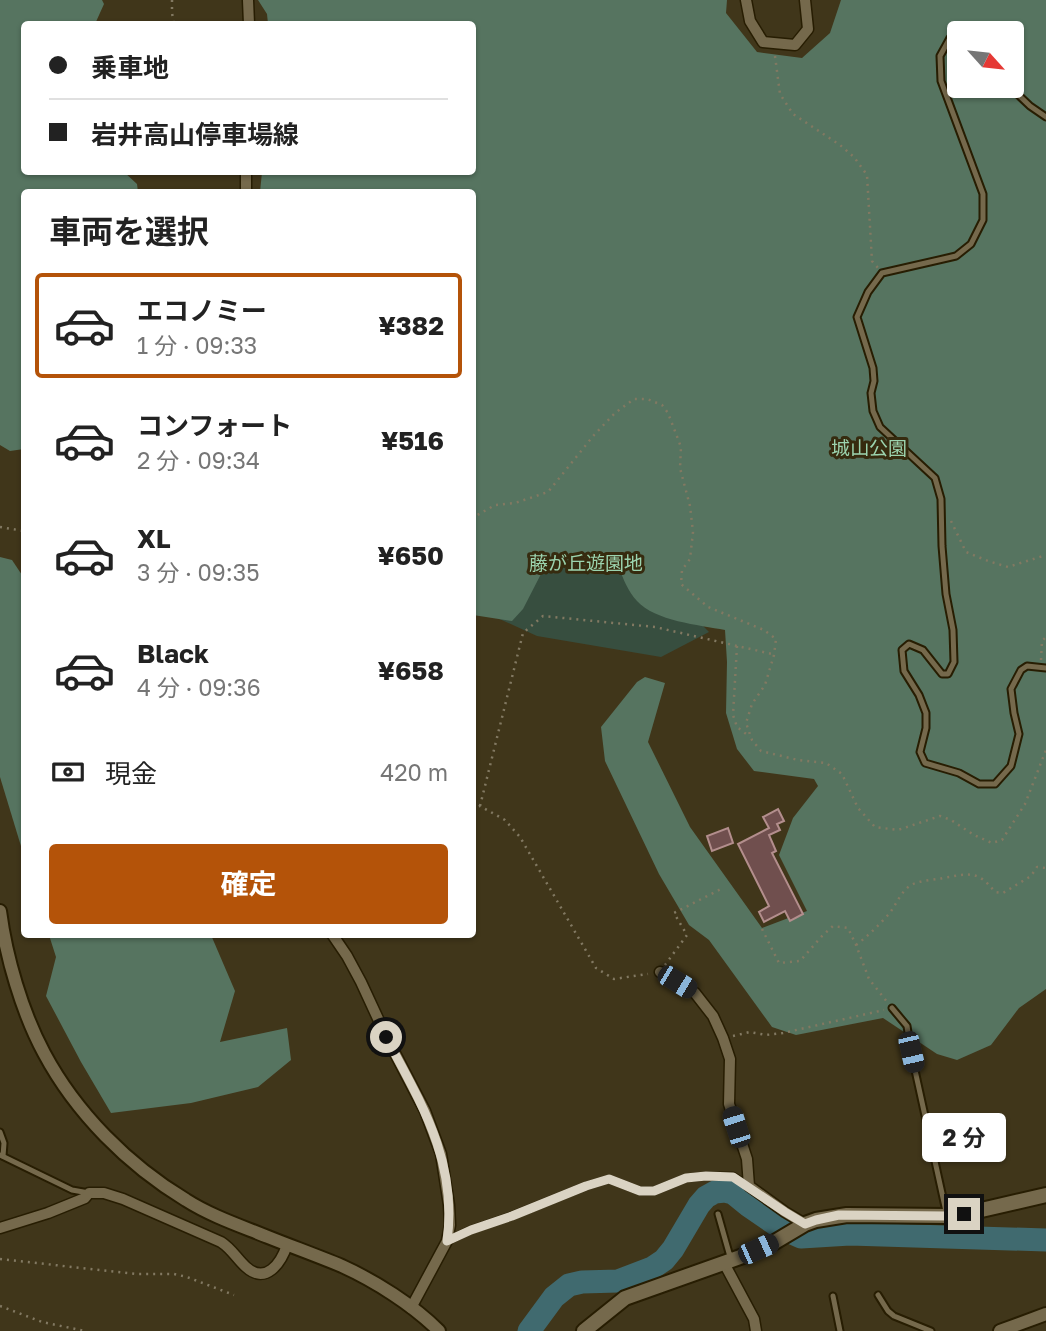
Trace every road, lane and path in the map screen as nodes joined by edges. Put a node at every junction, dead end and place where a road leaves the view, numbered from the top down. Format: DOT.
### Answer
graph roads {
  1 [pos="172,0"];
  2 [pos="248,0"];
  3 [pos="746,0"];
  4 [pos="805,0"];
  5 [pos="173,21"];
  6 [pos="249,21"];
  7 [pos="947,43"];
  8 [pos="775,57"];
  9 [pos="947,97"];
  10 [pos="947,98"];
  11 [pos="1022,98"];
  12 [pos="1046,117"];
  13 [pos="882,273"];
  14 [pos="476,516"];
  15 [pos="951,520"];
  16 [pos="0,527"];
  17 [pos="21,530"];
  18 [pos="1046,555"];
  19 [pos="1046,637"];
  20 [pos="737,646"];
  21 [pos="774,655"];
  22 [pos="1043,668"];
  23 [pos="752,740"];
  24 [pos="1046,750"];
  25 [pos="480,806"];
  26 [pos="476,807"];
  27 [pos="1046,868"];
  28 [pos="721,889"];
  29 [pos="0,911"];
  30 [pos="762,929"];
  31 [pos="335,938"];
  32 [pos="856,945"];
  33 [pos="660,972"];
  34 [pos="892,1008"];
  35 [pos="723,1038"];
  36 [pos="0,1132"];
  37 [pos="1,1156"];
  38 [pos="749,1186"];
  39 [pos="89,1194"];
  40 [pos="1046,1195"];
  41 [pos="718,1214"];
  42 [pos="947,1216"];
  43 [pos="804,1225"];
  44 [pos="0,1228"];
  45 [pos="447,1241"];
  46 [pos="287,1245"];
  47 [pos="0,1259"];
  48 [pos="729,1261"];
  49 [pos="234,1295"];
  50 [pos="878,1295"];
  51 [pos="833,1296"];
  52 [pos="0,1306"];
  53 [pos="411,1308"];
  54 [pos="1046,1314"];
  55 [pos="1009,1329"];
  56 [pos="85,1331"];
  57 [pos="439,1331"];
  58 [pos="584,1331"];
  59 [pos="756,1331"];
  60 [pos="841,1331"];
  61 [pos="931,1331"];
  1 -- 5 [label="path"];
  2 -- 6 [label="street"];
  3 -- 4 [label="street"];
  7 -- 9 [label="lane"];
  8 -- 13 [label="path"];
  10 -- 13 [label="lane"];
  11 -- 12 [label="lane"];
  13 -- 22 [label="lane"];
  14 -- 21 [label="path"];
  15 -- 18 [label="path"];
  16 -- 17 [label="path"];
  19 -- 22 [label="path"];
  20 -- 21 [label="path"];
  20 -- 23 [label="path"];
  20 -- 25 [label="path"];
  21 -- 23 [label="path"];
  23 -- 24 [label="path"];
  25 -- 26 [label="path"];
  25 -- 33 [label="path"];
  27 -- 32 [label="path"];
  28 -- 33 [label="path"];
  29 -- 46 [label="street"];
  30 -- 32 [label="path"];
  31 -- 45 [label="street"];
  32 -- 34 [label="path"];
  33 -- 35 [label="street"];
  34 -- 35 [label="path"];
  34 -- 42 [label="lane"];
  35 -- 38 [label="street"];
  36 -- 37 [label="lane"];
  37 -- 39 [label="lane"];
  38 -- 43 [label="street"];
  38 -- 45 [label="lane"];
  39 -- 44 [label="street"];
  39 -- 46 [label="street"];
  40 -- 42 [label="main road"];
  41 -- 48 [label="lane"];
  42 -- 43 [label="main road"];
  43 -- 48 [label="main road"];
  45 -- 53 [label="street"];
  46 -- 53 [label="street"];
  47 -- 49 [label="path"];
  48 -- 58 [label="main road"];
  48 -- 59 [label="street"];
  50 -- 61 [label="lane"];
  51 -- 60 [label="lane"];
  52 -- 56 [label="path"];
  53 -- 57 [label="street"];
  54 -- 55 [label="street"];
}
